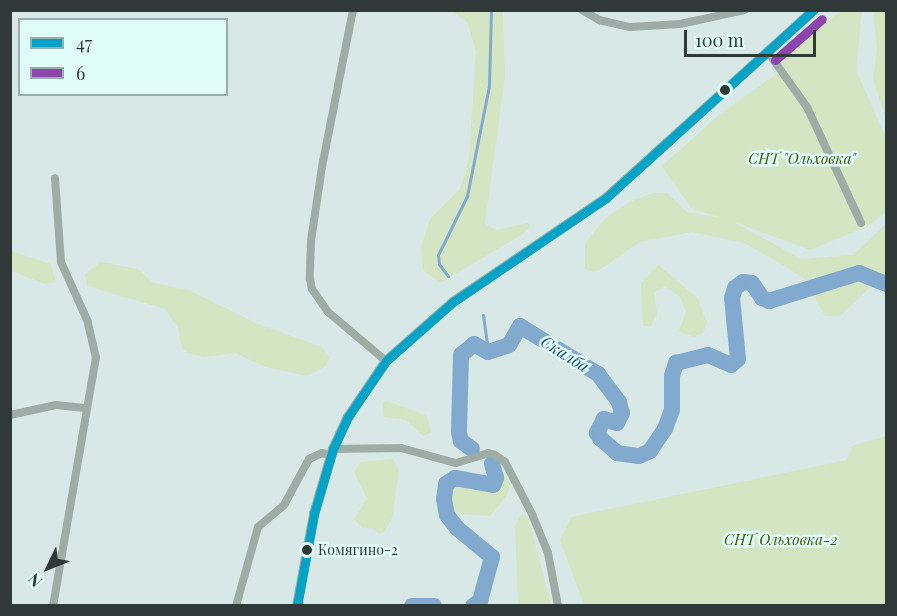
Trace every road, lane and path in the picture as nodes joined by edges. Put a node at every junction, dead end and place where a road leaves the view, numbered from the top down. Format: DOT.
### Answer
graph roads {
  1 [pos="353,10"];
  2 [pos="582,10"];
  3 [pos="745,10"];
  4 [pos="809,12"];
  5 [pos="767,51"];
  6 [pos="55,178"];
  7 [pos="861,223"];
  8 [pos="386,362"];
  9 [pos="87,408"];
  10 [pos="10,415"];
  11 [pos="332,452"];
  12 [pos="53,606"];
  13 [pos="236,606"];
  14 [pos="297,606"];
  15 [pos="558,606"];
  1 -- 8 [label="street"];
  2 -- 3 [label="street"];
  4 -- 5 [label="street"];
  5 -- 7 [label="street"];
  5 -- 8 [label="street"];
  6 -- 9 [label="street"];
  8 -- 11 [label="street"];
  9 -- 10 [label="street"];
  9 -- 12 [label="street"];
  11 -- 13 [label="street"];
  11 -- 14 [label="street"];
  11 -- 15 [label="street"];
}
